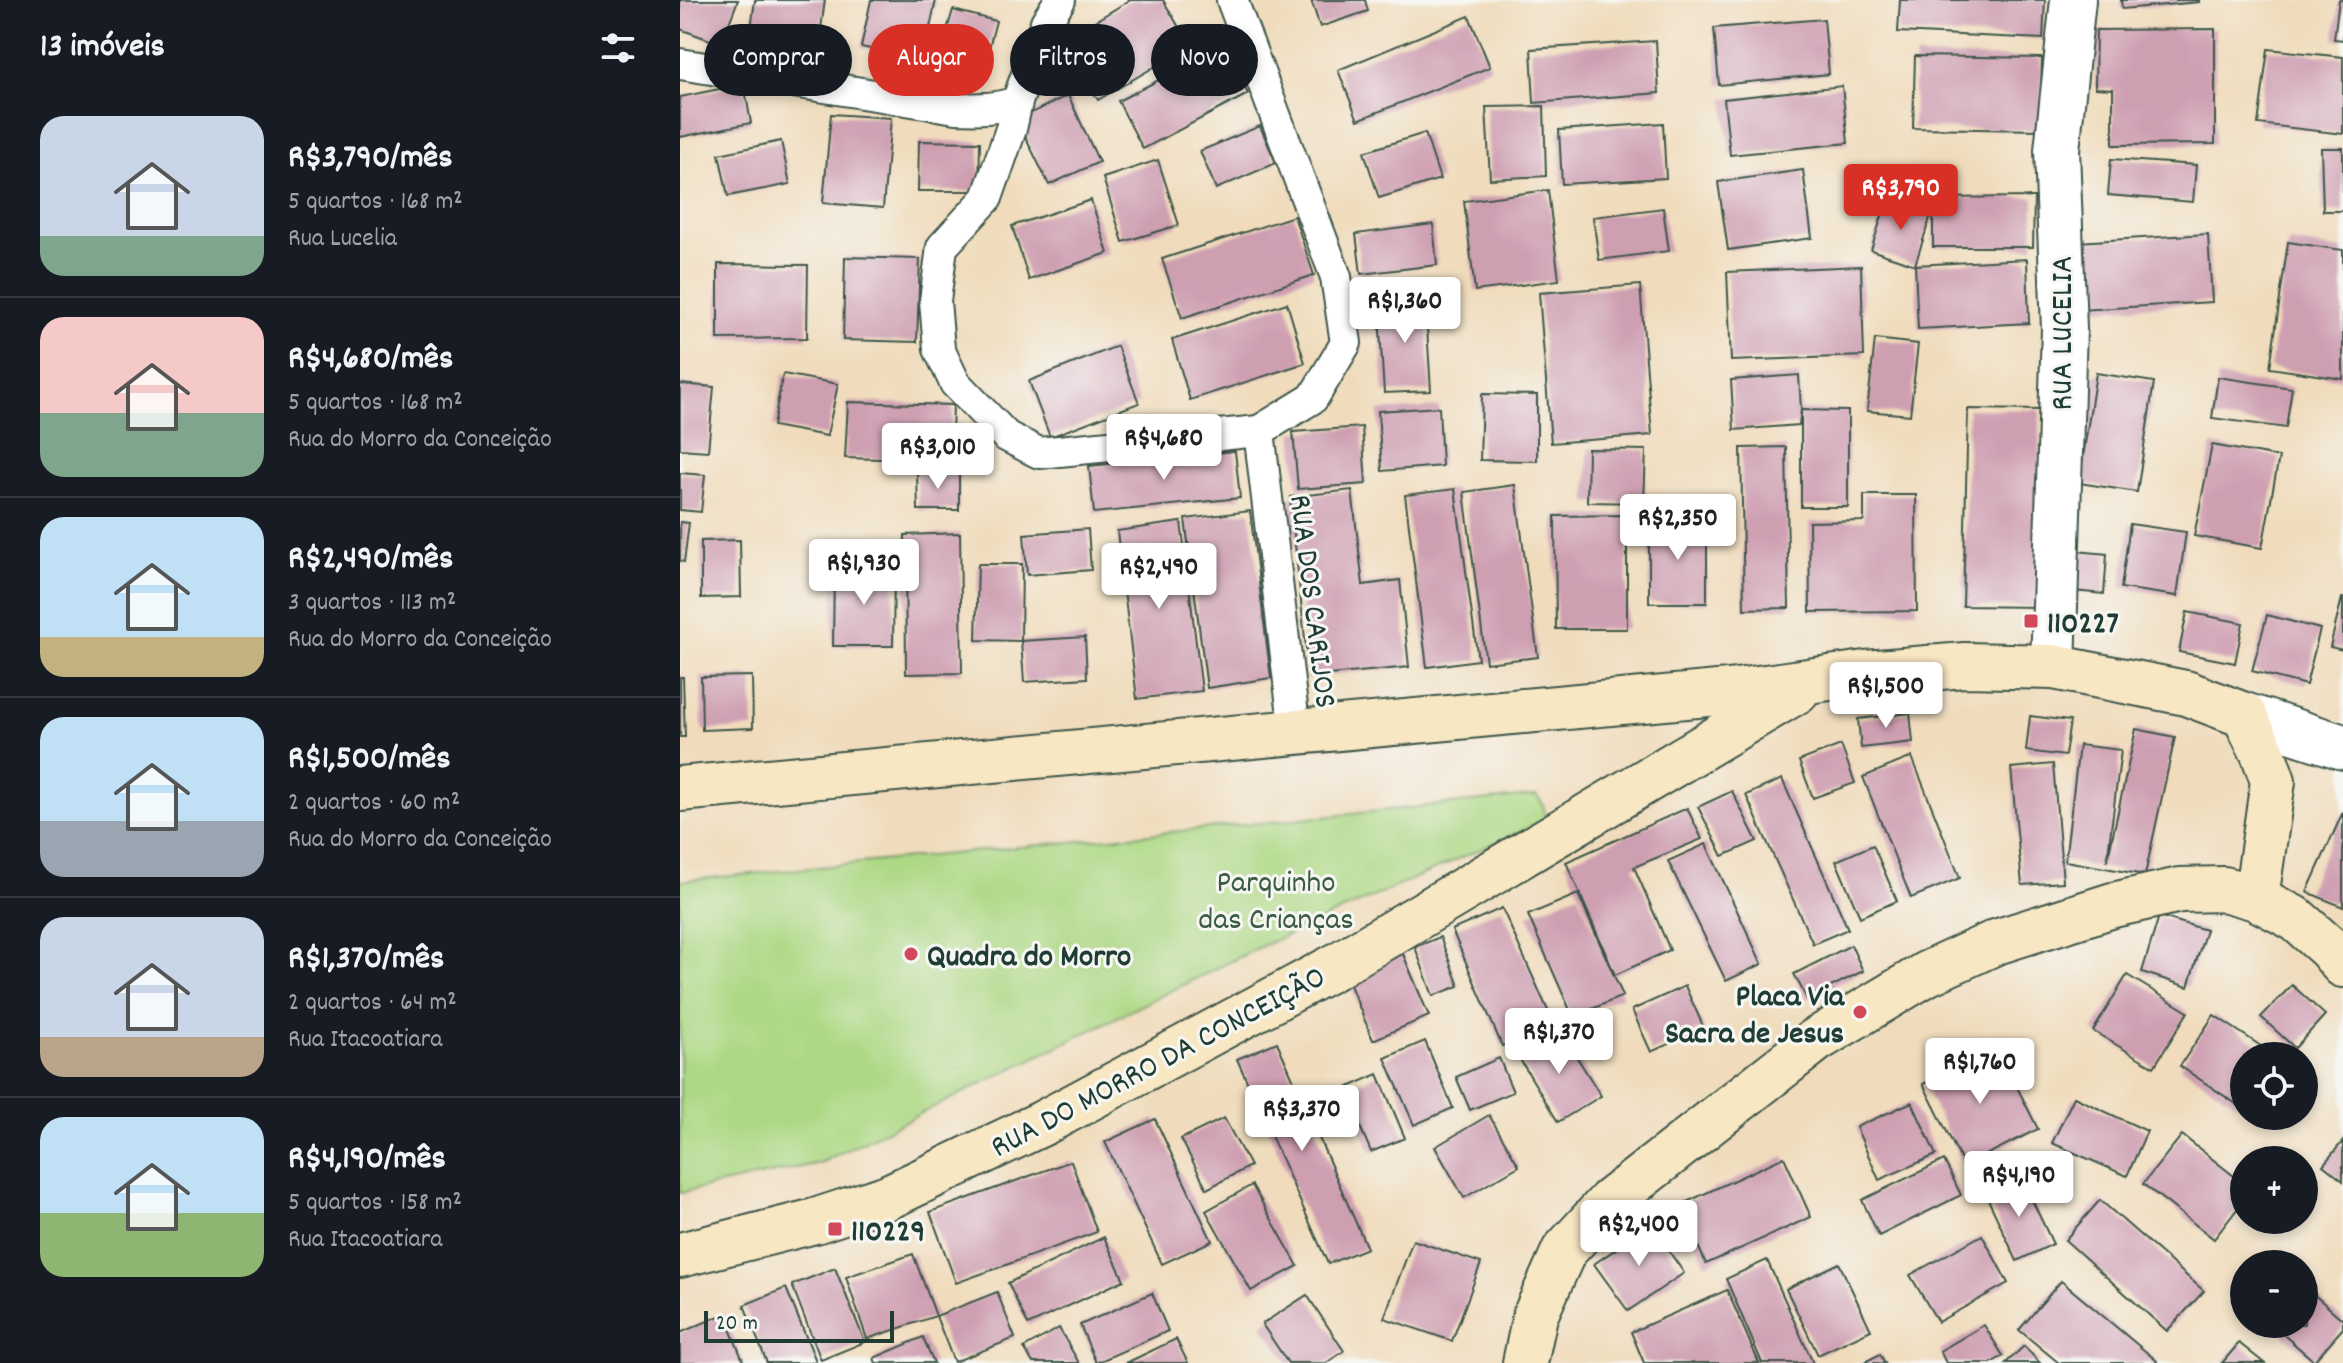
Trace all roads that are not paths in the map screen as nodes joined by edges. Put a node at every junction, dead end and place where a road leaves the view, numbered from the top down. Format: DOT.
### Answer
graph roads {
  1 [pos="1060,0"];
  2 [pos="1232,0"];
  3 [pos="2073,0"];
  4 [pos="680,64"];
  5 [pos="1017,102"];
  6 [pos="1259,431"];
  7 [pos="2053,667"];
  8 [pos="1814,681"];
  9 [pos="2244,715"];
  10 [pos="1295,732"];
  11 [pos="2343,747"];
  12 [pos="680,789"];
  13 [pos="2256,898"];
  14 [pos="2343,965"];
  15 [pos="680,1255"];
  16 [pos="1525,1363"];
  1 -- 5 [label="lane"];
  2 -- 6 [label="lane"];
  3 -- 7 [label="street, RUA LUCELIA"];
  4 -- 5 [label="lane"];
  5 -- 6 [label="lane"];
  6 -- 10 [label="lane, RUA DOS CARIJOS"];
  7 -- 8 [label="street, RUA DO MORRO DA CONCEIÇÃO"];
  7 -- 9 [label="street, RUA DO MORRO DA CONCEIÇÃO"];
  8 -- 10 [label="street, RUA DO MORRO DA CONCEIÇÃO"];
  8 -- 15 [label="street, RUA DO MORRO DA CONCEIÇÃO"];
  9 -- 11 [label="street, RUA DO MORRO DA CONCEIÇÃO"];
  9 -- 13 [label="street"];
  10 -- 12 [label="street, RUA DO MORRO DA CONCEIÇÃO"];
  13 -- 14 [label="street"];
  13 -- 16 [label="street"];
}
